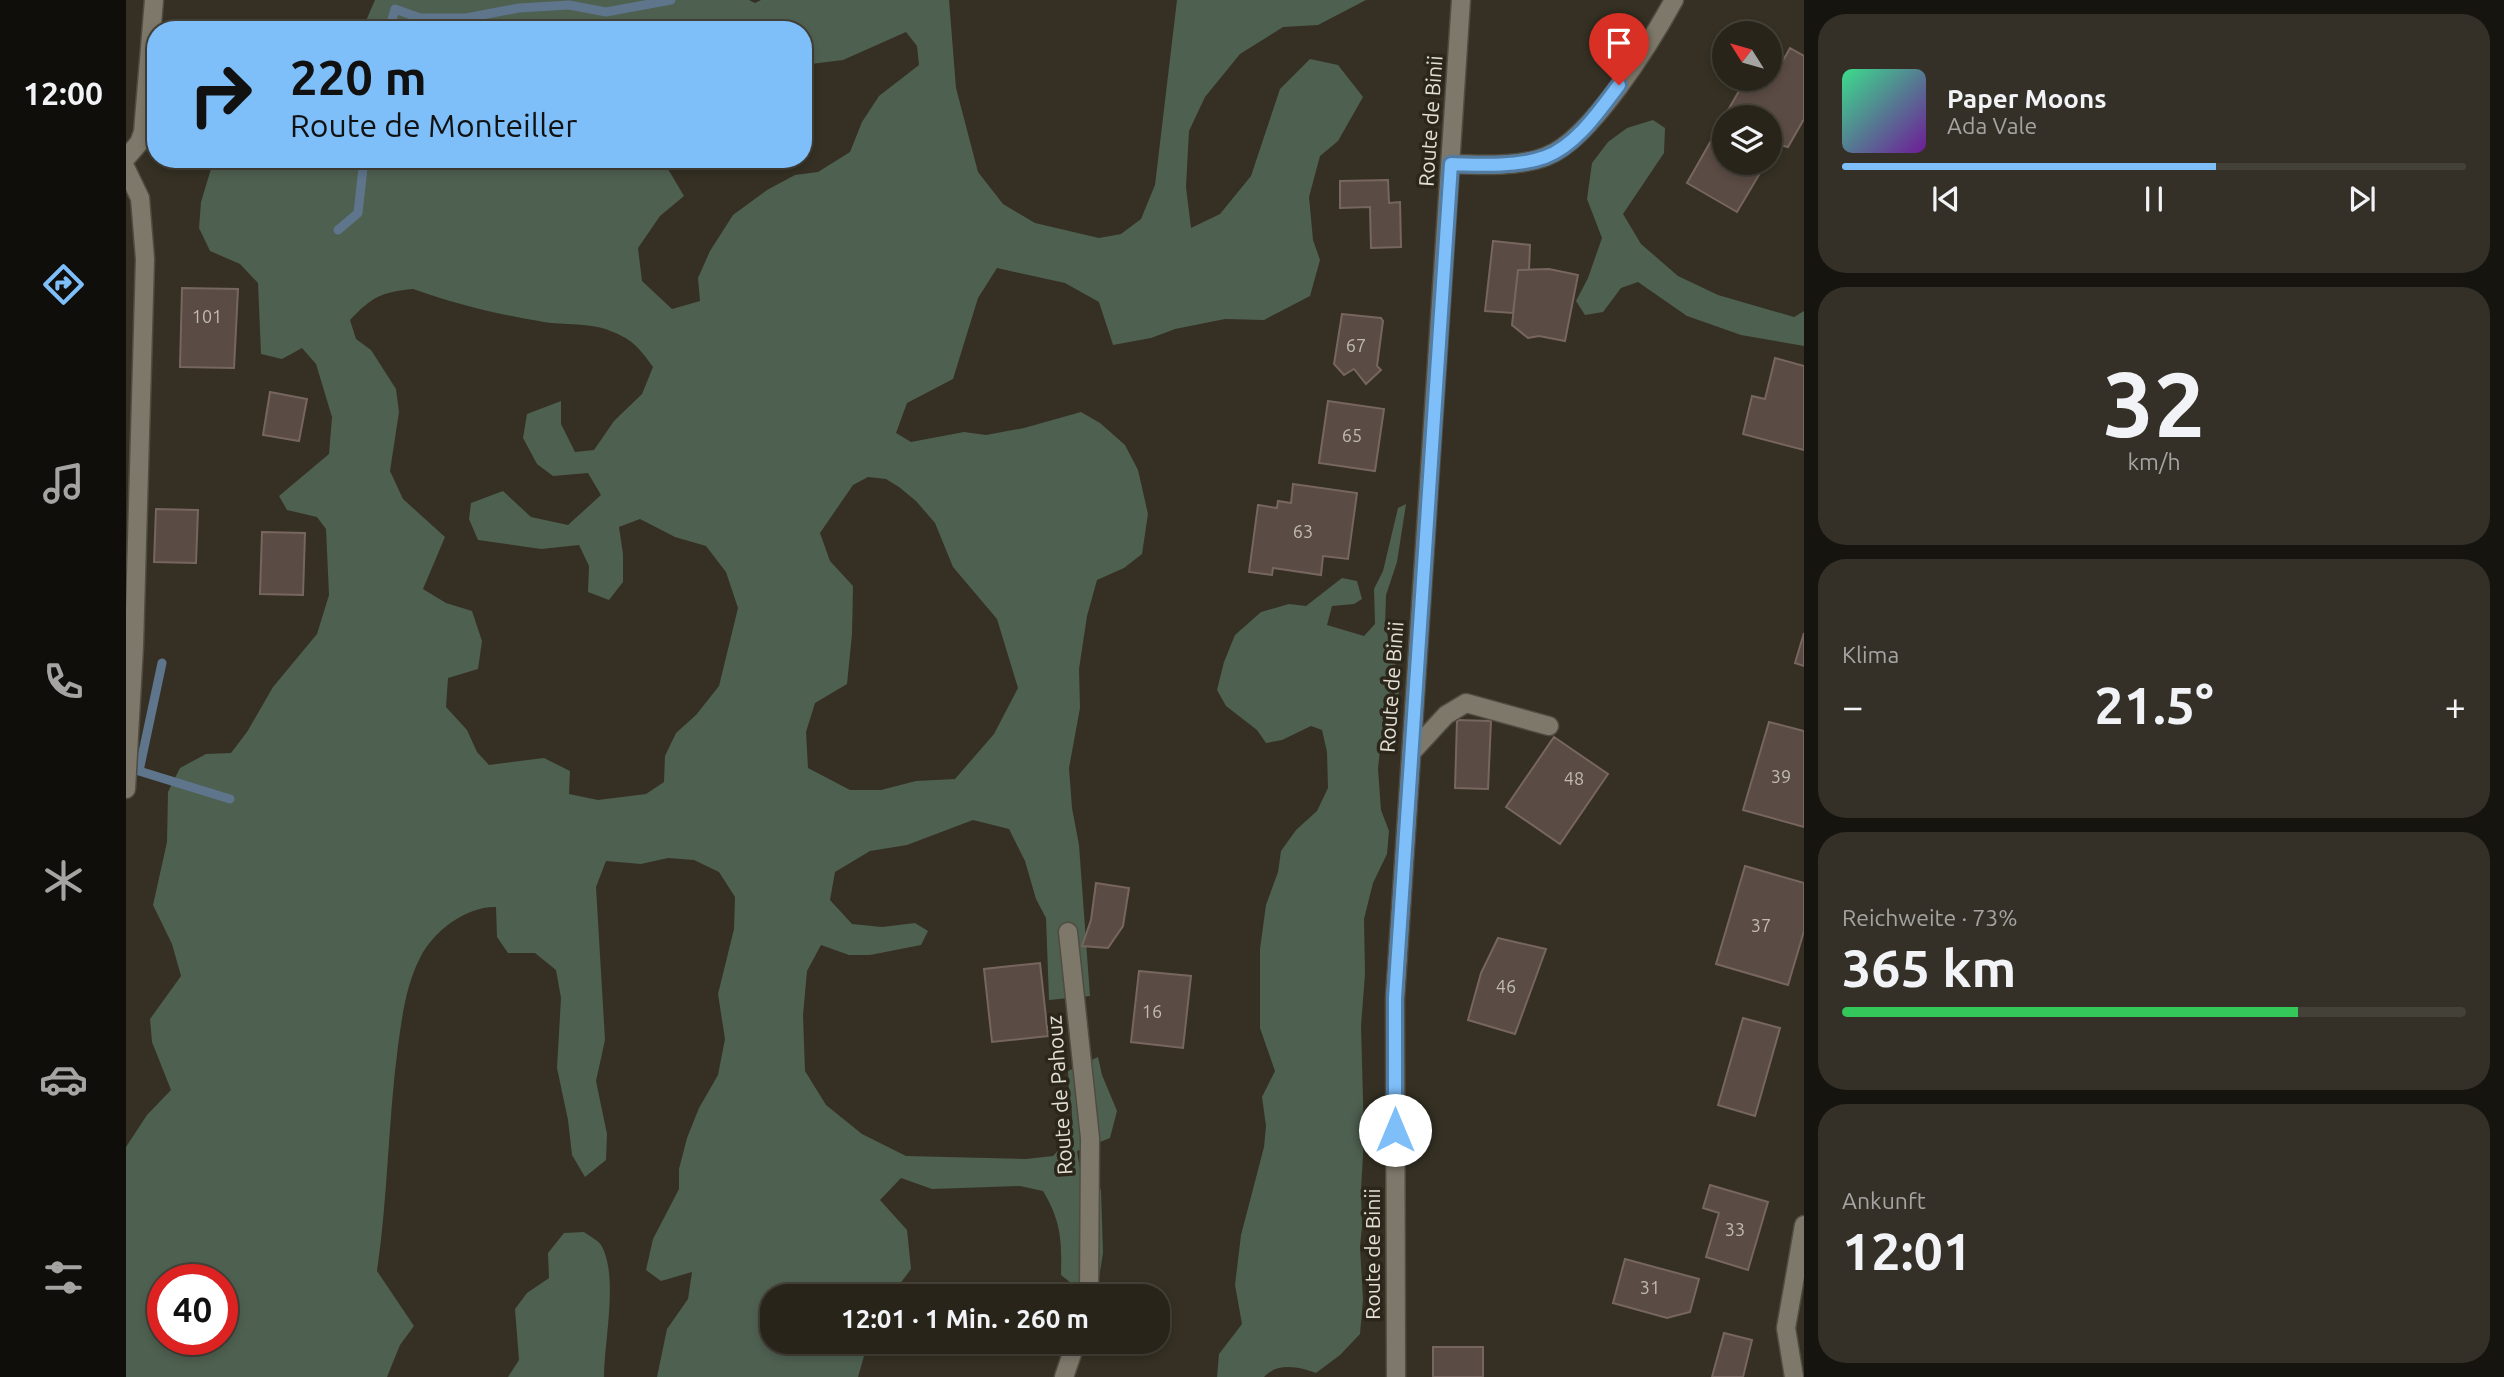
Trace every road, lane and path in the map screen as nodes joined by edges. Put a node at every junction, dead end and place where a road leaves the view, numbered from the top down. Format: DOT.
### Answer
graph roads {
  1 [pos="155,0"];
  2 [pos="1461,0"];
  3 [pos="1674,0"];
  4 [pos="153,21"];
  5 [pos="147,89"];
  6 [pos="126,158"];
  7 [pos="1451,164"];
  8 [pos="126,169"];
  9 [pos="130,649"];
  10 [pos="1549,726"];
  11 [pos="1411,753"];
  12 [pos="126,789"];
  13 [pos="1068,932"];
  14 [pos="1804,1225"];
  15 [pos="1089,1284"];
  16 [pos="1072,1354"];
  17 [pos="1064,1377"];
  18 [pos="1396,1377"];
  19 [pos="1794,1377"];
  1 -- 4 [label="street"];
  2 -- 7 [label="street, Route de Binii"];
  3 -- 7 [label="street"];
  5 -- 6 [label="street"];
  7 -- 11 [label="street, Route de Binii"];
  8 -- 9 [label="street"];
  9 -- 12 [label="street"];
  10 -- 11 [label="street"];
  11 -- 18 [label="street, Route de Binii"];
  13 -- 15 [label="street, Route de Pahouz"];
  14 -- 19 [label="street"];
  16 -- 17 [label="street"];
}
